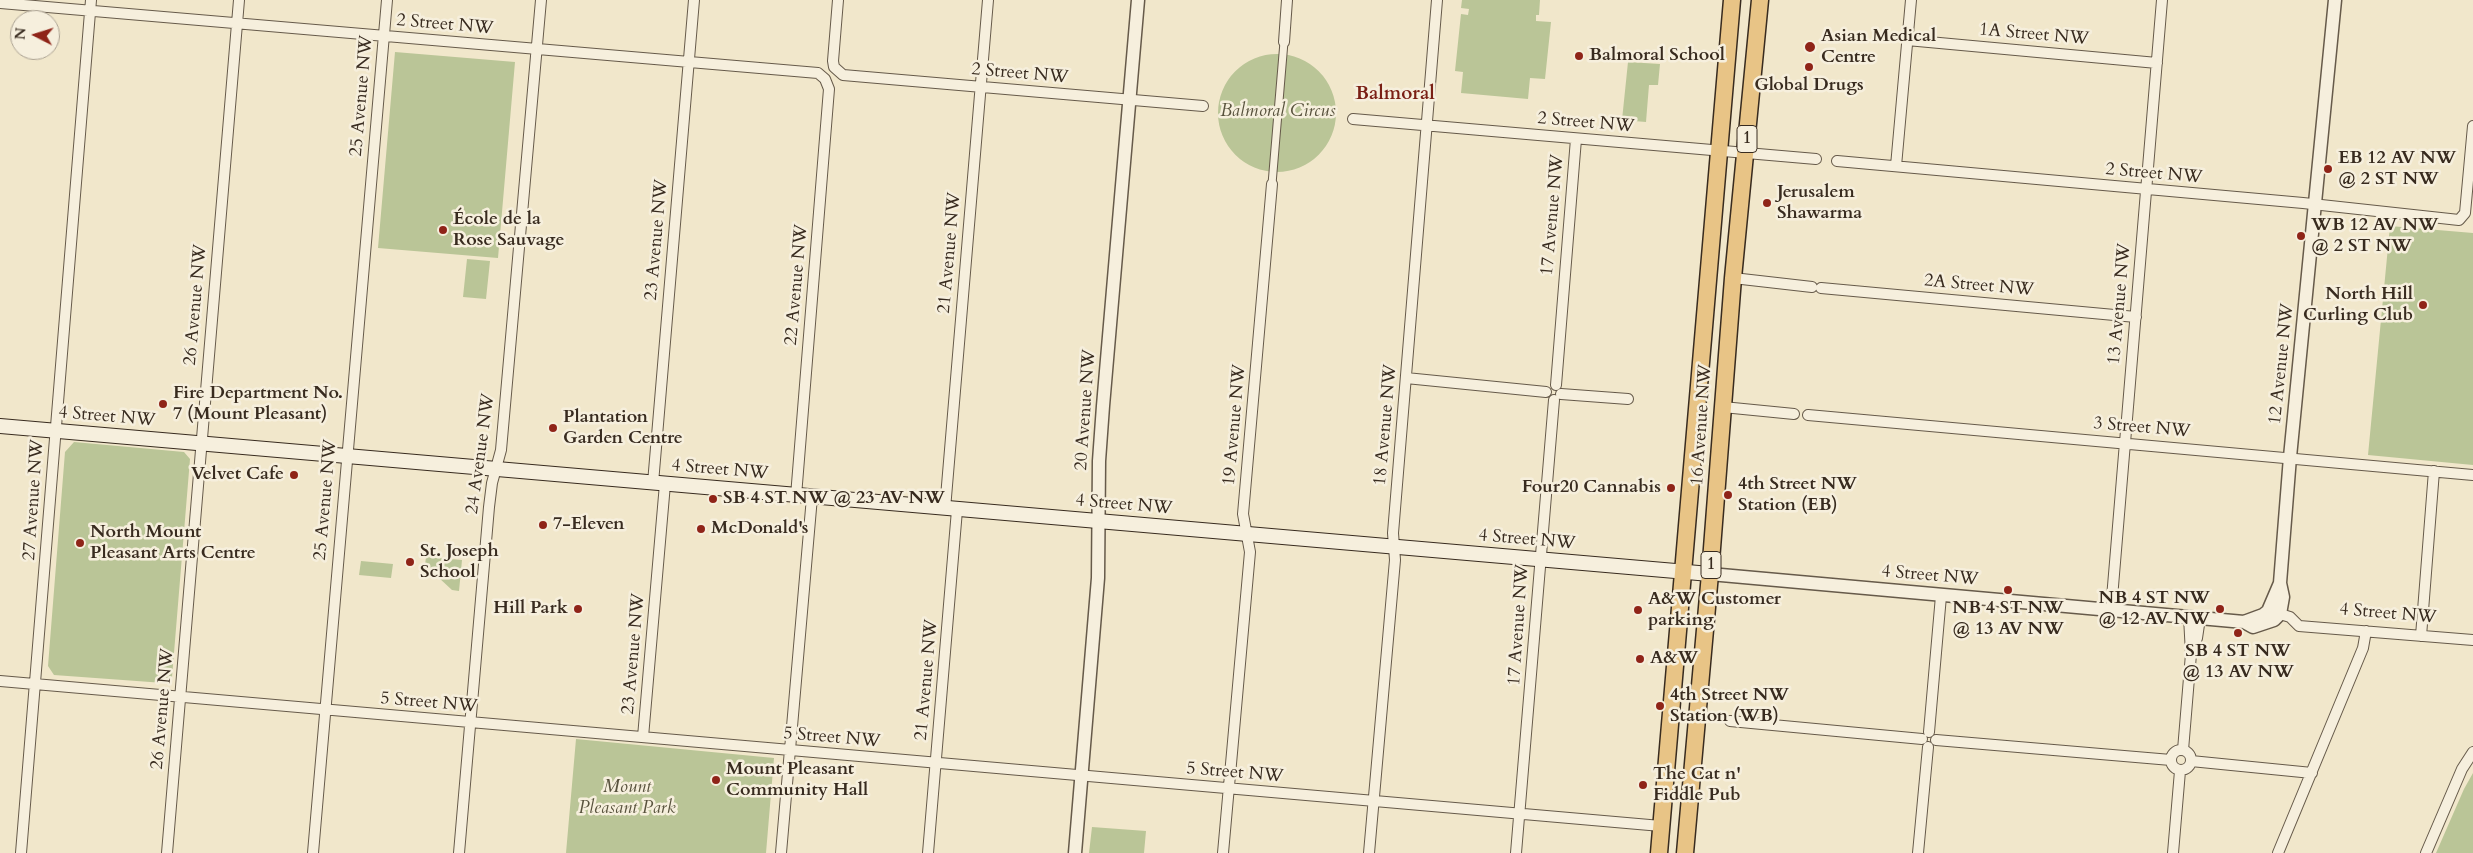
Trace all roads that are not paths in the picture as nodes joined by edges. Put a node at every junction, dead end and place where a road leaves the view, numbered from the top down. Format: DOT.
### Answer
graph roads {
  1 [pos="239,0"];
  2 [pos="387,0"];
  3 [pos="541,0"];
  4 [pos="694,0"];
  5 [pos="838,0"];
  6 [pos="988,0"];
  7 [pos="1138,0"];
  8 [pos="1287,0"];
  9 [pos="1437,0"];
  10 [pos="1732,0"];
  11 [pos="1760,0"];
  12 [pos="1911,0"];
  13 [pos="2162,0"];
  14 [pos="2335,0"];
  15 [pos="0,3"];
  16 [pos="91,5"];
  17 [pos="237,23"];
  18 [pos="384,36"];
  19 [pos="1907,40"];
  20 [pos="1284,42"];
  21 [pos="537,49"];
  22 [pos="689,62"];
  23 [pos="2157,63"];
  24 [pos="825,79"];
  25 [pos="980,87"];
  26 [pos="1129,100"];
  27 [pos="1203,106"];
  28 [pos="1353,119"];
  29 [pos="1426,126"];
  30 [pos="2473,126"];
  31 [pos="1576,138"];
  32 [pos="1719,151"];
  33 [pos="1746,153"];
  34 [pos="1816,159"];
  35 [pos="1837,161"];
  36 [pos="1896,166"];
  37 [pos="1272,184"];
  38 [pos="2146,190"];
  39 [pos="2316,204"];
  40 [pos="1733,278"];
  41 [pos="2136,316"];
  42 [pos="1406,378"];
  43 [pos="1556,385"];
  44 [pos="1546,392"];
  45 [pos="1558,397"];
  46 [pos="1628,400"];
  47 [pos="1723,407"];
  48 [pos="1794,414"];
  49 [pos="1808,415"];
  50 [pos="0,426"];
  51 [pos="55,431"];
  52 [pos="2125,443"];
  53 [pos="201,444"];
  54 [pos="346,456"];
  55 [pos="2290,457"];
  56 [pos="496,470"];
  57 [pos="2434,472"];
  58 [pos="2473,475"];
  59 [pos="659,483"];
  60 [pos="796,496"];
  61 [pos="812,497"];
  62 [pos="951,509"];
  63 [pos="1098,521"];
  64 [pos="1247,535"];
  65 [pos="1394,547"];
  66 [pos="1541,560"];
  67 [pos="1683,572"];
  68 [pos="1710,574"];
  69 [pos="1941,596"];
  70 [pos="2111,610"];
  71 [pos="2274,612"];
  72 [pos="2195,618"];
  73 [pos="2366,632"];
  74 [pos="2421,636"];
  75 [pos="2473,640"];
  76 [pos="0,681"];
  77 [pos="35,684"];
  78 [pos="181,697"];
  79 [pos="325,710"];
  80 [pos="1730,722"];
  81 [pos="470,724"];
  82 [pos="644,737"];
  83 [pos="1929,739"];
  84 [pos="2182,750"];
  85 [pos="789,751"];
  86 [pos="2473,752"];
  87 [pos="2171,760"];
  88 [pos="2191,762"];
  89 [pos="936,764"];
  90 [pos="2180,771"];
  91 [pos="2312,773"];
  92 [pos="1082,776"];
  93 [pos="1228,789"];
  94 [pos="1373,801"];
  95 [pos="1520,814"];
  96 [pos="1661,826"];
  97 [pos="21,853"];
  98 [pos="167,853"];
  99 [pos="313,853"];
  100 [pos="459,853"];
  101 [pos="781,853"];
  102 [pos="928,853"];
  103 [pos="1075,853"];
  104 [pos="1223,853"];
  105 [pos="1369,853"];
  106 [pos="1516,853"];
  107 [pos="1659,853"];
  108 [pos="1685,853"];
  109 [pos="1918,853"];
  110 [pos="2173,853"];
  111 [pos="2278,853"];
  112 [pos="2426,853"];
  1 -- 17 [label="street, 26 Avenue NW"];
  2 -- 18 [label="street, 25 Avenue NW"];
  3 -- 21 [label="street, 24 Avenue NW"];
  4 -- 22 [label="street, 23 Avenue NW"];
  5 -- 25 [label="street, 2 Street NW"];
  6 -- 25 [label="street, 21 Avenue NW"];
  7 -- 26 [label="street, 20 Avenue NW"];
  8 -- 20 [label="street, 19 Avenue NW"];
  9 -- 29 [label="street, 18 Avenue NW"];
  10 -- 32 [label="highway, 16 Avenue NW / 1"];
  11 -- 33 [label="highway, 16 Avenue NW / 1"];
  12 -- 19 [label="street"];
  13 -- 23 [label="street, 13 Avenue NW"];
  14 -- 39 [label="street, 12 Avenue NW"];
  15 -- 16 [label="street, 2 Street NW"];
  16 -- 17 [label="street, 2 Street NW"];
  16 -- 51 [label="street, 27 Avenue NW"];
  17 -- 18 [label="street, 2 Street NW"];
  17 -- 53 [label="street, 26 Avenue NW"];
  18 -- 21 [label="street, 2 Street NW"];
  18 -- 54 [label="street, 25 Avenue NW"];
  19 -- 23 [label="street, 1A Street NW"];
  19 -- 36 [label="street"];
  20 -- 37 [label="street, 19 Avenue NW"];
  21 -- 22 [label="street, 2 Street NW"];
  21 -- 56 [label="street, 24 Avenue NW"];
  22 -- 24 [label="street, 2 Street NW"];
  22 -- 59 [label="street, 23 Avenue NW"];
  23 -- 38 [label="street, 13 Avenue NW"];
  24 -- 60 [label="street, 22 Avenue NW"];
  25 -- 26 [label="street, 2 Street NW"];
  25 -- 62 [label="street, 21 Avenue NW"];
  26 -- 27 [label="street, 2 Street NW"];
  26 -- 63 [label="street, 20 Avenue NW"];
  28 -- 29 [label="street, 2 Street NW"];
  29 -- 31 [label="street, 2 Street NW"];
  29 -- 42 [label="street, 18 Avenue NW"];
  30 -- 39 [label="street, 2 Street NW"];
  31 -- 32 [label="street, 2 Street NW"];
  31 -- 43 [label="street, 17 Avenue NW"];
  32 -- 33 [label="street, 2 Street NW"];
  32 -- 67 [label="highway, 16 Avenue NW / 1"];
  33 -- 34 [label="street, 2 Street NW"];
  33 -- 40 [label="highway, 16 Avenue NW / 1"];
  35 -- 36 [label="street, 2 Street NW"];
  36 -- 38 [label="street, 2 Street NW"];
  37 -- 64 [label="street, 19 Avenue NW"];
  38 -- 39 [label="street, 2 Street NW"];
  38 -- 41 [label="street, 13 Avenue NW"];
  39 -- 55 [label="street, 12 Avenue NW"];
  40 -- 41 [label="street, 2A Street NW"];
  40 -- 47 [label="highway, 16 Avenue NW / 1"];
  41 -- 52 [label="street, 13 Avenue NW"];
  42 -- 44 [label="street"];
  42 -- 65 [label="street, 18 Avenue NW"];
  43 -- 44 [label="street"];
  43 -- 45 [label="street"];
  44 -- 45 [label="street"];
  45 -- 46 [label="street"];
  45 -- 66 [label="street, 17 Avenue NW"];
  47 -- 48 [label="street"];
  47 -- 68 [label="highway, 16 Avenue NW / 1"];
  49 -- 52 [label="street, 3 Street NW"];
  50 -- 51 [label="main road, 4 Street NW"];
  51 -- 53 [label="main road, 4 Street NW"];
  51 -- 77 [label="street, 27 Avenue NW"];
  52 -- 55 [label="street, 3 Street NW"];
  52 -- 70 [label="street, 13 Avenue NW"];
  53 -- 54 [label="main road, 4 Street NW"];
  53 -- 78 [label="street, 26 Avenue NW"];
  54 -- 56 [label="main road, 4 Street NW"];
  54 -- 79 [label="street, 25 Avenue NW"];
  55 -- 57 [label="street, 3 Street NW"];
  55 -- 71 [label="street, 12 Avenue NW"];
  56 -- 59 [label="main road, 4 Street NW"];
  56 -- 81 [label="street, 24 Avenue NW"];
  57 -- 58 [label="street, 3 Street NW"];
  57 -- 74 [label="street"];
  59 -- 60 [label="main road, 4 Street NW"];
  59 -- 82 [label="street, 23 Avenue NW"];
  60 -- 61 [label="main road, 4 Street NW"];
  61 -- 62 [label="main road, 4 Street NW"];
  61 -- 85 [label="street"];
  62 -- 63 [label="main road, 4 Street NW"];
  62 -- 89 [label="street, 21 Avenue NW"];
  63 -- 64 [label="main road, 4 Street NW"];
  63 -- 92 [label="street, 20 Avenue NW"];
  64 -- 65 [label="main road, 4 Street NW"];
  64 -- 93 [label="street, 19 Avenue NW"];
  65 -- 66 [label="main road, 4 Street NW"];
  65 -- 94 [label="street, 18 Avenue NW"];
  66 -- 67 [label="main road, 4 Street NW"];
  66 -- 95 [label="street, 17 Avenue NW"];
  67 -- 68 [label="main road, 4 Street NW"];
  67 -- 96 [label="highway, 16 Avenue NW / 1"];
  68 -- 69 [label="street, 4 Street NW"];
  68 -- 108 [label="highway, 16 Avenue NW / 1"];
  69 -- 70 [label="street, 4 Street NW"];
  69 -- 83 [label="street"];
  70 -- 72 [label="street, 4 Street NW"];
  71 -- 72 [label="street, 4 Street NW"];
  71 -- 73 [label="street, 4 Street NW"];
  72 -- 84 [label="street"];
  73 -- 74 [label="street, 4 Street NW"];
  73 -- 91 [label="street"];
  74 -- 75 [label="street, 4 Street NW"];
  76 -- 77 [label="street, 5 Street NW"];
  77 -- 78 [label="street, 5 Street NW"];
  77 -- 97 [label="street, 27 Avenue NW"];
  78 -- 79 [label="street, 5 Street NW"];
  78 -- 98 [label="street, 26 Avenue NW"];
  79 -- 81 [label="street, 5 Street NW"];
  79 -- 99 [label="street, 25 Avenue NW"];
  80 -- 83 [label="street"];
  81 -- 82 [label="street, 5 Street NW"];
  81 -- 100 [label="street, 24 Avenue NW"];
  82 -- 85 [label="street, 5 Street NW"];
  83 -- 87 [label="street"];
  83 -- 109 [label="street"];
  84 -- 87 [label="street"];
  84 -- 88 [label="street"];
  85 -- 89 [label="street, 5 Street NW"];
  85 -- 101 [label="street"];
  86 -- 112 [label="street"];
  87 -- 90 [label="street"];
  88 -- 90 [label="street"];
  88 -- 91 [label="street"];
  89 -- 92 [label="street, 5 Street NW"];
  89 -- 102 [label="street, 21 Avenue NW"];
  90 -- 110 [label="street"];
  91 -- 111 [label="street"];
  92 -- 93 [label="street, 5 Street NW"];
  92 -- 103 [label="street, 20 Avenue NW"];
  93 -- 94 [label="street, 5 Street NW"];
  93 -- 104 [label="street, 19 Avenue NW"];
  94 -- 95 [label="street, 5 Street NW"];
  94 -- 105 [label="street, 18 Avenue NW"];
  95 -- 96 [label="street, 5 Street NW"];
  95 -- 106 [label="street, 17 Avenue NW"];
  96 -- 107 [label="highway, 16 Avenue NW / 1"];
}
